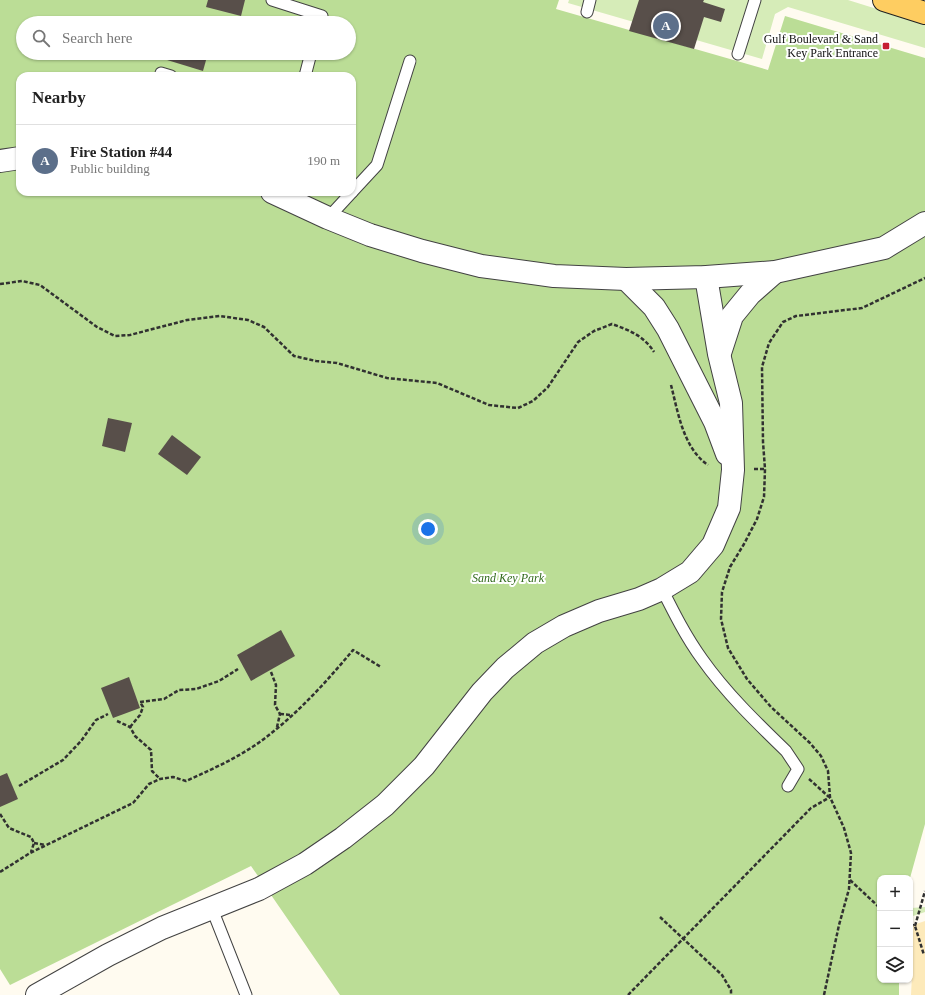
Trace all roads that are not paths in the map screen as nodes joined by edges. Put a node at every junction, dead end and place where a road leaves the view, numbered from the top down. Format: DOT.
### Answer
graph roads {
  1 [pos="272,0"];
  2 [pos="590,0"];
  3 [pos="755,0"];
  4 [pos="884,0"];
  5 [pos="587,12"];
  6 [pos="925,12"];
  7 [pos="322,16"];
  8 [pos="738,54"];
  9 [pos="309,60"];
  10 [pos="410,60"];
  11 [pos="306,72"];
  12 [pos="16,159"];
  13 [pos="0,161"];
  14 [pos="356,188"];
  15 [pos="281,196"];
  16 [pos="348,196"];
  17 [pos="328,218"];
  18 [pos="925,223"];
  19 [pos="775,272"];
  20 [pos="706,277"];
  21 [pos="626,280"];
  22 [pos="719,354"];
  23 [pos="733,470"];
  24 [pos="662,589"];
  25 [pos="788,786"];
  26 [pos="212,908"];
  27 [pos="37,995"];
  28 [pos="246,995"];
  1 -- 7 [label="lane"];
  2 -- 5 [label="lane"];
  3 -- 8 [label="lane"];
  4 -- 6 [label="main road"];
  9 -- 11 [label="lane"];
  10 -- 14 [label="lane"];
  12 -- 13 [label="street"];
  15 -- 17 [label="street"];
  16 -- 17 [label="lane"];
  17 -- 21 [label="street"];
  18 -- 19 [label="street"];
  19 -- 20 [label="street"];
  19 -- 22 [label="street"];
  20 -- 21 [label="street"];
  20 -- 22 [label="street"];
  21 -- 23 [label="street"];
  22 -- 23 [label="street"];
  23 -- 24 [label="street"];
  24 -- 25 [label="lane"];
  24 -- 26 [label="street"];
  26 -- 27 [label="street"];
  26 -- 28 [label="lane"];
}
